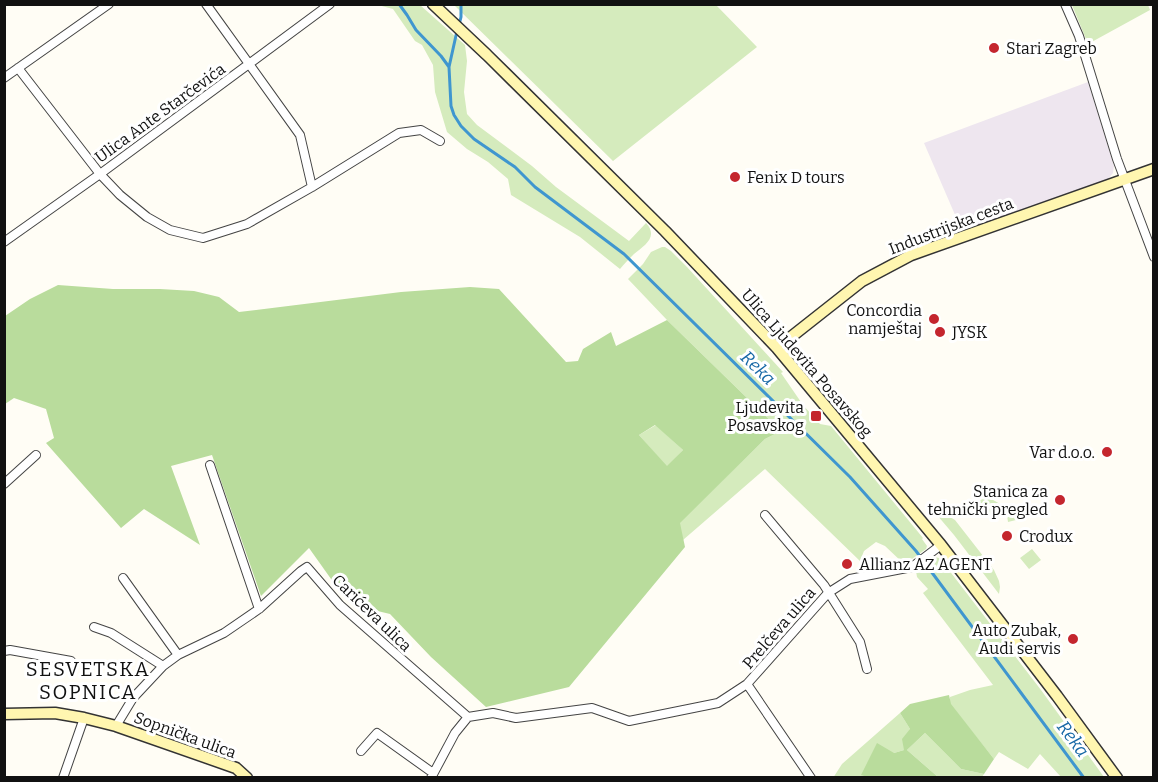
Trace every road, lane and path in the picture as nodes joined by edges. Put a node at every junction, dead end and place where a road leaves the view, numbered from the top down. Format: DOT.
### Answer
graph roads {
  1 [pos="109,4"];
  2 [pos="206,4"];
  3 [pos="330,4"];
  4 [pos="433,4"];
  5 [pos="1065,4"];
  6 [pos="250,64"];
  7 [pos="18,68"];
  8 [pos="4,78"];
  9 [pos="441,141"];
  10 [pos="1154,169"];
  11 [pos="99,174"];
  12 [pos="1125,179"];
  13 [pos="312,187"];
  14 [pos="4,242"];
  15 [pos="1154,257"];
  16 [pos="777,348"];
  17 [pos="36,455"];
  18 [pos="210,465"];
  19 [pos="4,484"];
  20 [pos="765,515"];
  21 [pos="936,548"];
  22 [pos="123,578"];
  23 [pos="828,592"];
  24 [pos="259,609"];
  25 [pos="94,627"];
  26 [pos="4,651"];
  27 [pos="178,656"];
  28 [pos="71,661"];
  29 [pos="163,666"];
  30 [pos="867,669"];
  31 [pos="747,684"];
  32 [pos="4,714"];
  33 [pos="468,717"];
  34 [pos="84,718"];
  35 [pos="116,726"];
  36 [pos="361,751"];
  37 [pos="432,775"];
  38 [pos="63,777"];
  39 [pos="247,777"];
  40 [pos="809,777"];
  41 [pos="1117,777"];
  1 -- 7 [label="street"];
  2 -- 6 [label="street"];
  3 -- 6 [label="street, Ulica Ante Starčevića"];
  4 -- 16 [label="main road, Ulica Ljudevita Posavskog"];
  5 -- 12 [label="street"];
  6 -- 11 [label="street, Ulica Ante Starčevića"];
  6 -- 13 [label="street"];
  7 -- 8 [label="street"];
  7 -- 11 [label="street"];
  9 -- 13 [label="street"];
  10 -- 12 [label="main road, Industrijska cesta"];
  11 -- 13 [label="street"];
  11 -- 14 [label="street, Ulica Ante Starčevića"];
  12 -- 15 [label="street"];
  12 -- 16 [label="main road, Industrijska cesta"];
  16 -- 21 [label="main road, Ulica Ljudevita Posavskog"];
  17 -- 19 [label="street"];
  18 -- 24 [label="street"];
  20 -- 23 [label="street, Prelčeva ulica"];
  21 -- 23 [label="street, Prelčeva ulica"];
  21 -- 41 [label="main road, Ulica Ljudevita Posavskog"];
  22 -- 27 [label="street"];
  23 -- 30 [label="street, Prelčeva ulica"];
  23 -- 31 [label="street, Prelčeva ulica"];
  24 -- 27 [label="street, Carićeva ulica"];
  24 -- 33 [label="street, Carićeva ulica"];
  25 -- 29 [label="street"];
  26 -- 28 [label="street"];
  27 -- 29 [label="street, Carićeva ulica"];
  29 -- 35 [label="street, Carićeva ulica"];
  31 -- 33 [label="street, Prelčeva ulica"];
  31 -- 40 [label="street"];
  32 -- 34 [label="main road, Sopnička ulica"];
  33 -- 37 [label="street"];
  34 -- 35 [label="main road, Sopnička ulica"];
  34 -- 38 [label="street"];
  35 -- 39 [label="main road, Sopnička ulica"];
  36 -- 37 [label="street"];
}
